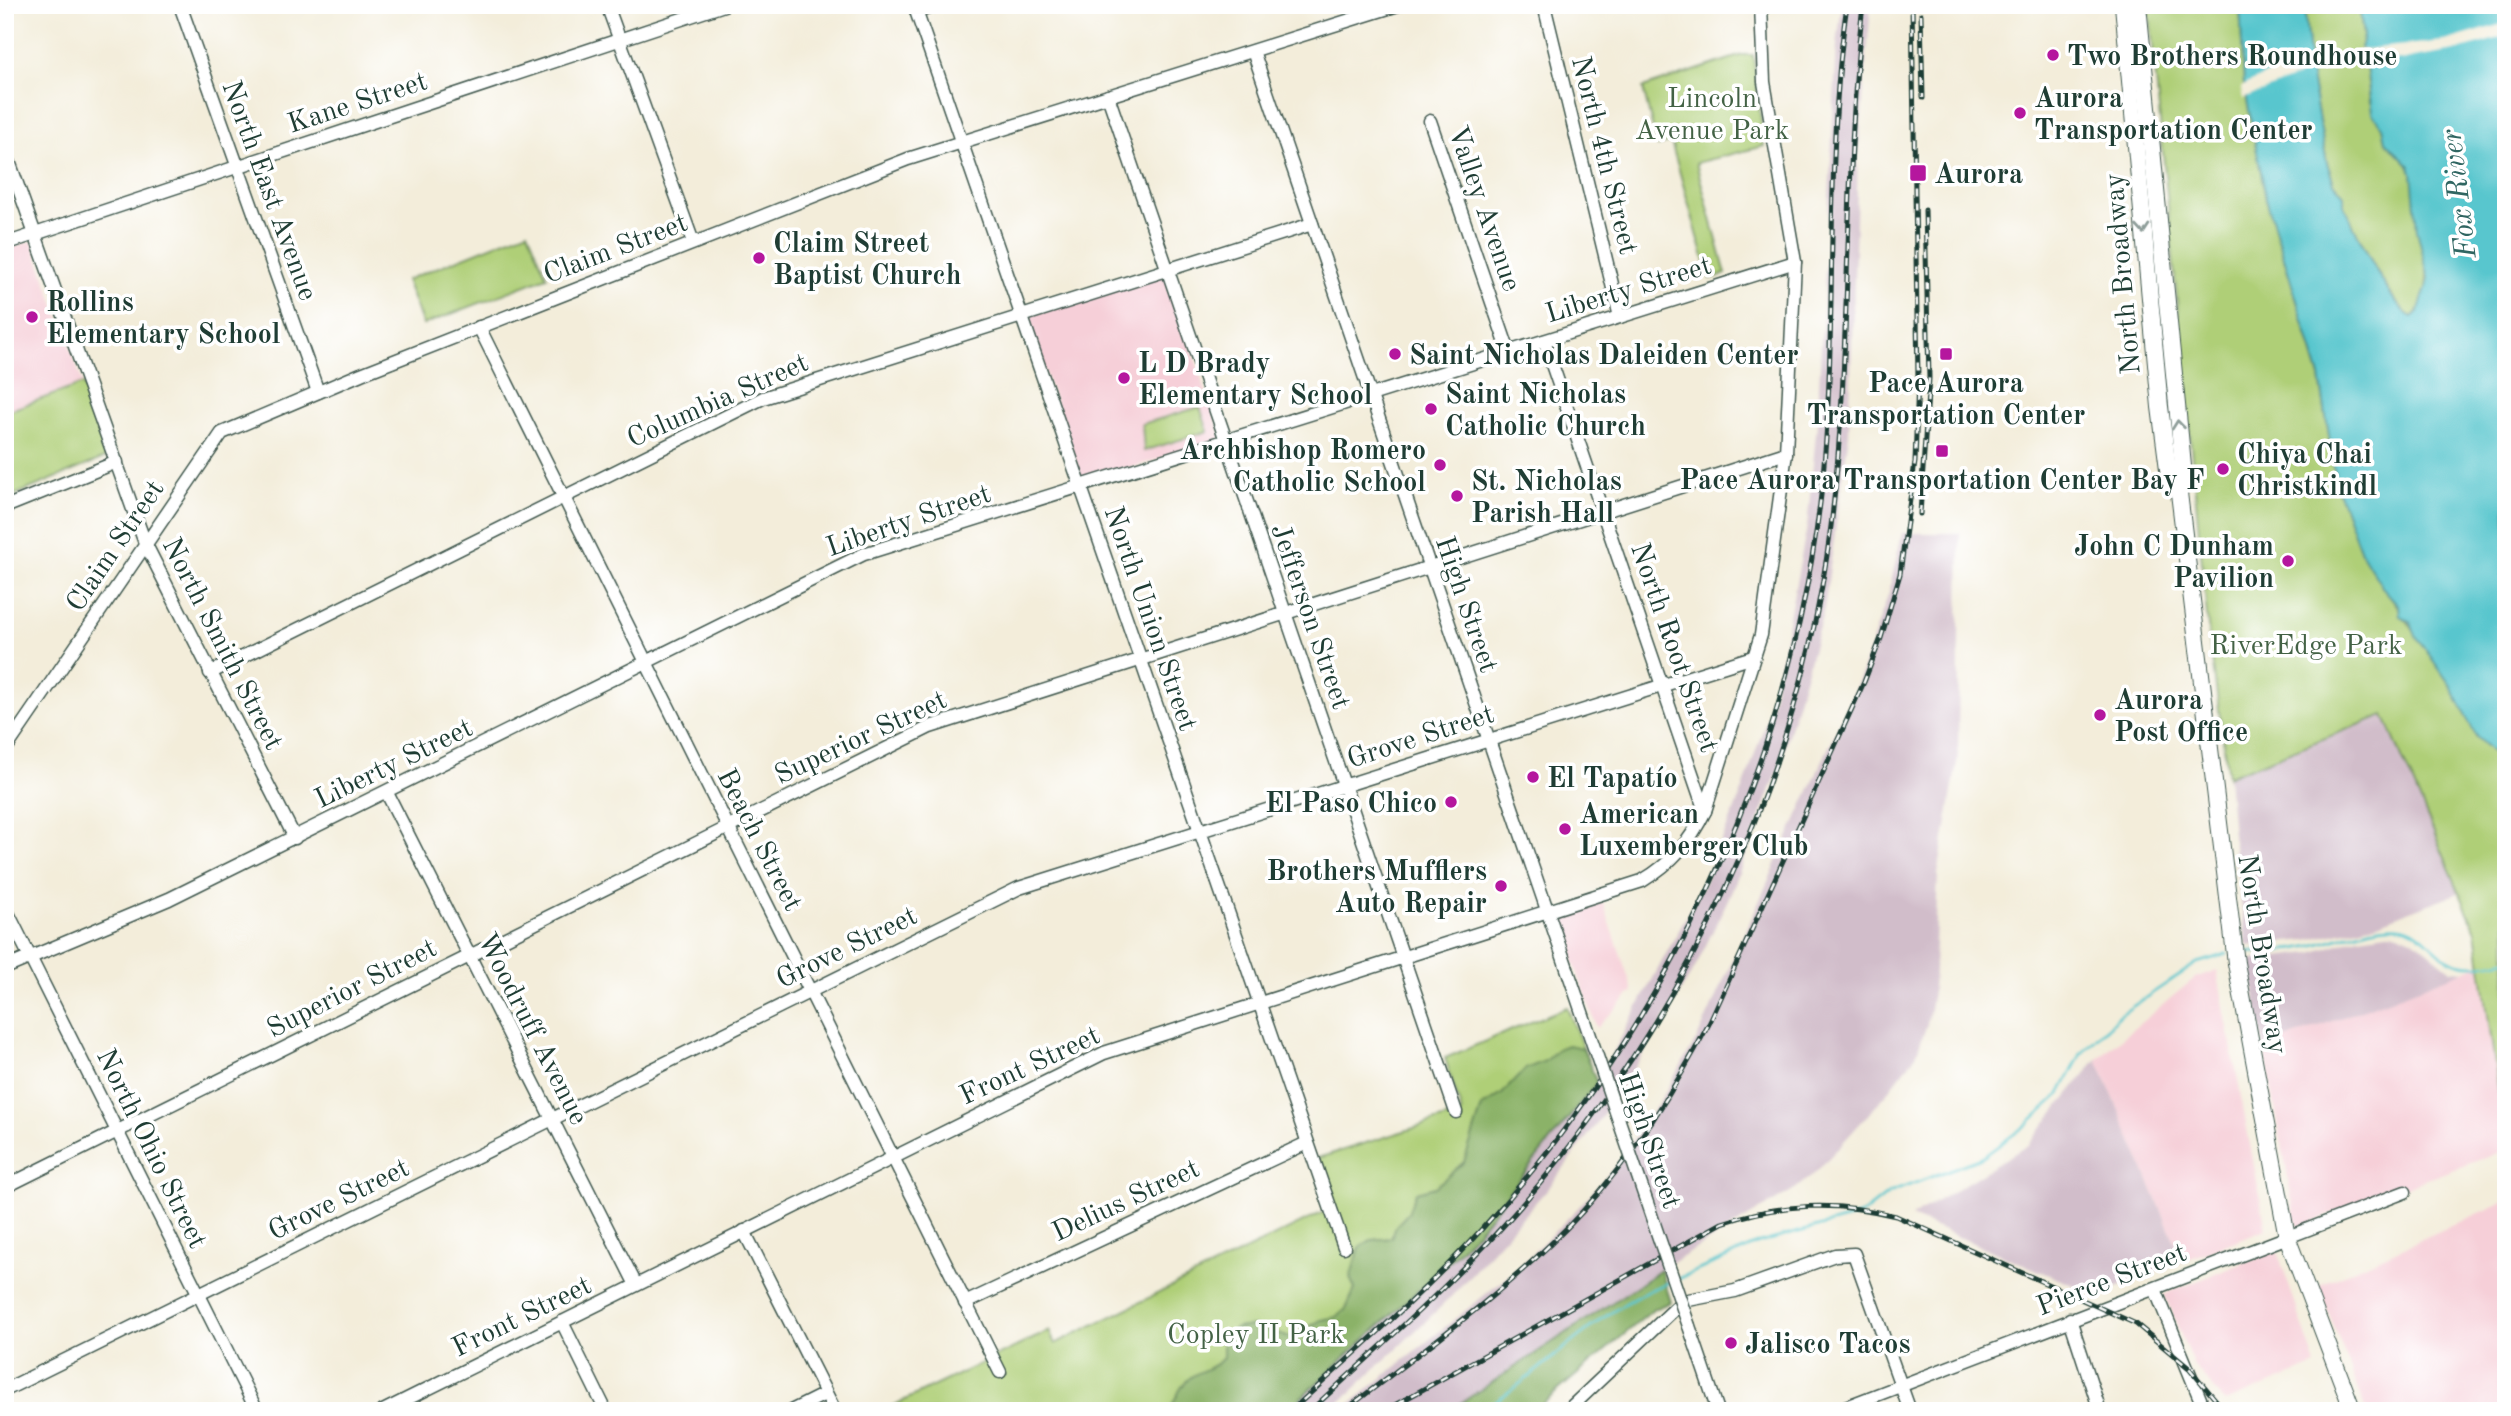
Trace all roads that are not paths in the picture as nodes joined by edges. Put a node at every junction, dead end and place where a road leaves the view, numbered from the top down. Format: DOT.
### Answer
graph roads {
  1 [pos="180,5"];
  2 [pos="607,5"];
  3 [pos="724,5"];
  4 [pos="937,5"];
  5 [pos="1398,5"];
  6 [pos="1544,5"];
  7 [pos="1761,5"];
  8 [pos="2123,5"];
  9 [pos="2138,5"];
  10 [pos="916,8"];
  11 [pos="619,39"];
  12 [pos="1253,51"];
  13 [pos="1108,96"];
  14 [pos="1430,121"];
  15 [pos="963,142"];
  16 [pos="5,150"];
  17 [pos="237,166"];
  18 [pos="1312,224"];
  19 [pos="35,234"];
  20 [pos="693,242"];
  21 [pos="5,244"];
  22 [pos="1795,262"];
  23 [pos="1167,269"];
  24 [pos="1023,315"];
  25 [pos="1620,317"];
  26 [pos="479,327"];
  27 [pos="1544,341"];
  28 [pos="1509,352"];
  29 [pos="318,392"];
  30 [pos="1371,396"];
  31 [pos="1227,441"];
  32 [pos="1786,453"];
  33 [pos="117,462"];
  34 [pos="1082,487"];
  35 [pos="2179,493"];
  36 [pos="564,498"];
  37 [pos="5,507"];
  38 [pos="1603,512"];
  39 [pos="145,543"];
  40 [pos="1430,567"];
  41 [pos="1285,614"];
  42 [pos="1753,657"];
  43 [pos="1140,659"];
  44 [pos="646,663"];
  45 [pos="210,673"];
  46 [pos="1663,684"];
  47 [pos="1488,738"];
  48 [pos="5,750"];
  49 [pos="1343,785"];
  50 [pos="387,793"];
  51 [pos="1705,811"];
  52 [pos="728,827"];
  53 [pos="1199,831"];
  54 [pos="295,838"];
  55 [pos="5,907"];
  56 [pos="1547,911"];
  57 [pos="469,955"];
  58 [pos="1403,957"];
  59 [pos="31,958"];
  60 [pos="5,968"];
  61 [pos="810,992"];
  62 [pos="1258,1003"];
  63 [pos="1456,1112"];
  64 [pos="553,1118"];
  65 [pos="117,1130"];
  66 [pos="1307,1143"];
  67 [pos="892,1157"];
  68 [pos="5,1187"];
  69 [pos="2405,1192"];
  70 [pos="744,1231"];
  71 [pos="2287,1237"];
  72 [pos="1344,1247"];
  73 [pos="635,1285"];
  74 [pos="2155,1289"];
  75 [pos="198,1294"];
  76 [pos="965,1303"];
  77 [pos="2070,1319"];
  78 [pos="562,1322"];
  79 [pos="1000,1372"];
  80 [pos="1902,1385"];
  81 [pos="5,1390"];
  82 [pos="825,1394"];
  83 [pos="257,1411"];
  84 [pos="383,1411"];
  85 [pos="606,1411"];
  86 [pos="791,1411"];
  87 [pos="835,1411"];
  88 [pos="1567,1411"];
  89 [pos="1718,1411"];
  90 [pos="1835,1411"];
  91 [pos="1910,1411"];
  92 [pos="2101,1411"];
  93 [pos="2205,1411"];
  94 [pos="2353,1411"];
  1 -- 17 [label="street, North East Avenue"];
  2 -- 11 [label="street"];
  3 -- 11 [label="street, Kane Street"];
  4 -- 10 [label="street"];
  5 -- 12 [label="street, Claim Street"];
  6 -- 25 [label="street, North 4th Street"];
  7 -- 22 [label="street, Front Street"];
  8 -- 35 [label="main road, North Broadway, one-way"];
  35 -- 9 [label="main road, North Broadway, one-way"];
  10 -- 15 [label="street, North Union Street"];
  11 -- 17 [label="street, Kane Street"];
  11 -- 20 [label="street"];
  12 -- 13 [label="street, Claim Street"];
  12 -- 18 [label="street, High Street"];
  13 -- 15 [label="street, Claim Street"];
  13 -- 23 [label="street, Jefferson Street"];
  14 -- 28 [label="street, Valley Avenue"];
  15 -- 20 [label="street, Claim Street"];
  15 -- 24 [label="street, North Union Street"];
  16 -- 19 [label="street, North Smith Street"];
  17 -- 19 [label="street, Kane Street"];
  17 -- 29 [label="street, North East Avenue"];
  18 -- 23 [label="street, Columbia Street"];
  18 -- 30 [label="street, High Street"];
  19 -- 21 [label="street, Kane Street"];
  19 -- 33 [label="street, North Smith Street"];
  20 -- 26 [label="street, Claim Street"];
  22 -- 25 [label="street, Liberty Street"];
  22 -- 32 [label="street, Front Street"];
  23 -- 24 [label="street, Columbia Street"];
  23 -- 31 [label="street, Jefferson Street"];
  24 -- 34 [label="street, North Union Street"];
  24 -- 36 [label="street, Columbia Street"];
  25 -- 27 [label="street, Liberty Street"];
  26 -- 29 [label="street, Claim Street"];
  26 -- 36 [label="street, Beach Street"];
  27 -- 28 [label="street, Liberty Street"];
  27 -- 38 [label="street, North Root Street"];
  28 -- 30 [label="street, Liberty Street"];
  29 -- 39 [label="street, Claim Street"];
  30 -- 31 [label="street, Liberty Street"];
  30 -- 40 [label="street, High Street"];
  31 -- 34 [label="street, Liberty Street"];
  31 -- 41 [label="street, Jefferson Street"];
  32 -- 38 [label="street, Superior Street"];
  32 -- 42 [label="street, Front Street"];
  33 -- 37 [label="street"];
  33 -- 39 [label="street, North Smith Street"];
  34 -- 43 [label="street, North Union Street"];
  34 -- 44 [label="street, Liberty Street"];
  35 -- 71 [label="main road, North Broadway"];
  36 -- 44 [label="street, Beach Street"];
  36 -- 45 [label="street, Columbia Street"];
  38 -- 40 [label="street, Superior Street"];
  38 -- 46 [label="street, North Root Street"];
  39 -- 45 [label="street, North Smith Street"];
  39 -- 48 [label="street, Claim Street"];
  40 -- 41 [label="street, Superior Street"];
  40 -- 47 [label="street, High Street"];
  41 -- 43 [label="street, Superior Street"];
  41 -- 49 [label="street, Jefferson Street"];
  42 -- 46 [label="street, Grove Street"];
  42 -- 51 [label="street, Front Street"];
  43 -- 52 [label="street, Superior Street"];
  43 -- 53 [label="street, North Union Street"];
  44 -- 50 [label="street, Liberty Street"];
  44 -- 52 [label="street, Beach Street"];
  45 -- 54 [label="street, North Smith Street"];
  46 -- 47 [label="street, Grove Street"];
  46 -- 51 [label="street, North Root Street"];
  47 -- 49 [label="street, Grove Street"];
  47 -- 56 [label="street, High Street"];
  49 -- 53 [label="street, Grove Street"];
  49 -- 58 [label="street, Jefferson Street"];
  50 -- 54 [label="street, Liberty Street"];
  50 -- 57 [label="street, Woodruff Avenue"];
  51 -- 56 [label="street, Front Street"];
  52 -- 57 [label="street, Superior Street"];
  52 -- 61 [label="street, Beach Street"];
  53 -- 61 [label="street, Grove Street"];
  53 -- 62 [label="street, North Union Street"];
  54 -- 59 [label="street, Liberty Street"];
  55 -- 59 [label="street, North Ohio Street"];
  56 -- 58 [label="street, Front Street"];
  56 -- 89 [label="street, High Street, bridge"];
  57 -- 64 [label="street, Woodruff Avenue"];
  57 -- 65 [label="street, Superior Street"];
  58 -- 62 [label="street, Front Street"];
  58 -- 63 [label="street, Jefferson Street"];
  59 -- 60 [label="street, Liberty Street"];
  59 -- 65 [label="street, North Ohio Street"];
  61 -- 64 [label="street, Grove Street"];
  61 -- 67 [label="street, Beach Street"];
  62 -- 66 [label="street, North Union Street"];
  62 -- 67 [label="street, Front Street"];
  64 -- 73 [label="street, Woodruff Avenue"];
  64 -- 75 [label="street, Grove Street"];
  65 -- 68 [label="street, Superior Street"];
  65 -- 75 [label="street, North Ohio Street"];
  66 -- 72 [label="street, North Union Street"];
  66 -- 76 [label="street, Delius Street"];
  67 -- 70 [label="street, Front Street"];
  67 -- 76 [label="street, Beach Street"];
  69 -- 71 [label="street, Pierce Street"];
  70 -- 73 [label="street, Front Street"];
  70 -- 82 [label="street"];
  71 -- 74 [label="street, Pierce Street"];
  71 -- 94 [label="main road, North Broadway"];
  73 -- 78 [label="street, Front Street"];
  74 -- 77 [label="street, Pierce Street"];
  74 -- 93 [label="street"];
  75 -- 81 [label="street, Grove Street"];
  75 -- 83 [label="street, North Ohio Street"];
  76 -- 79 [label="street, Beach Street"];
  77 -- 80 [label="street, Pierce Street"];
  77 -- 92 [label="street"];
  78 -- 84 [label="street, Front Street"];
  78 -- 85 [label="street"];
  80 -- 88 [label="street"];
  80 -- 90 [label="street, Pierce Street"];
  80 -- 91 [label="street"];
  82 -- 86 [label="street"];
  82 -- 87 [label="street"];
}
